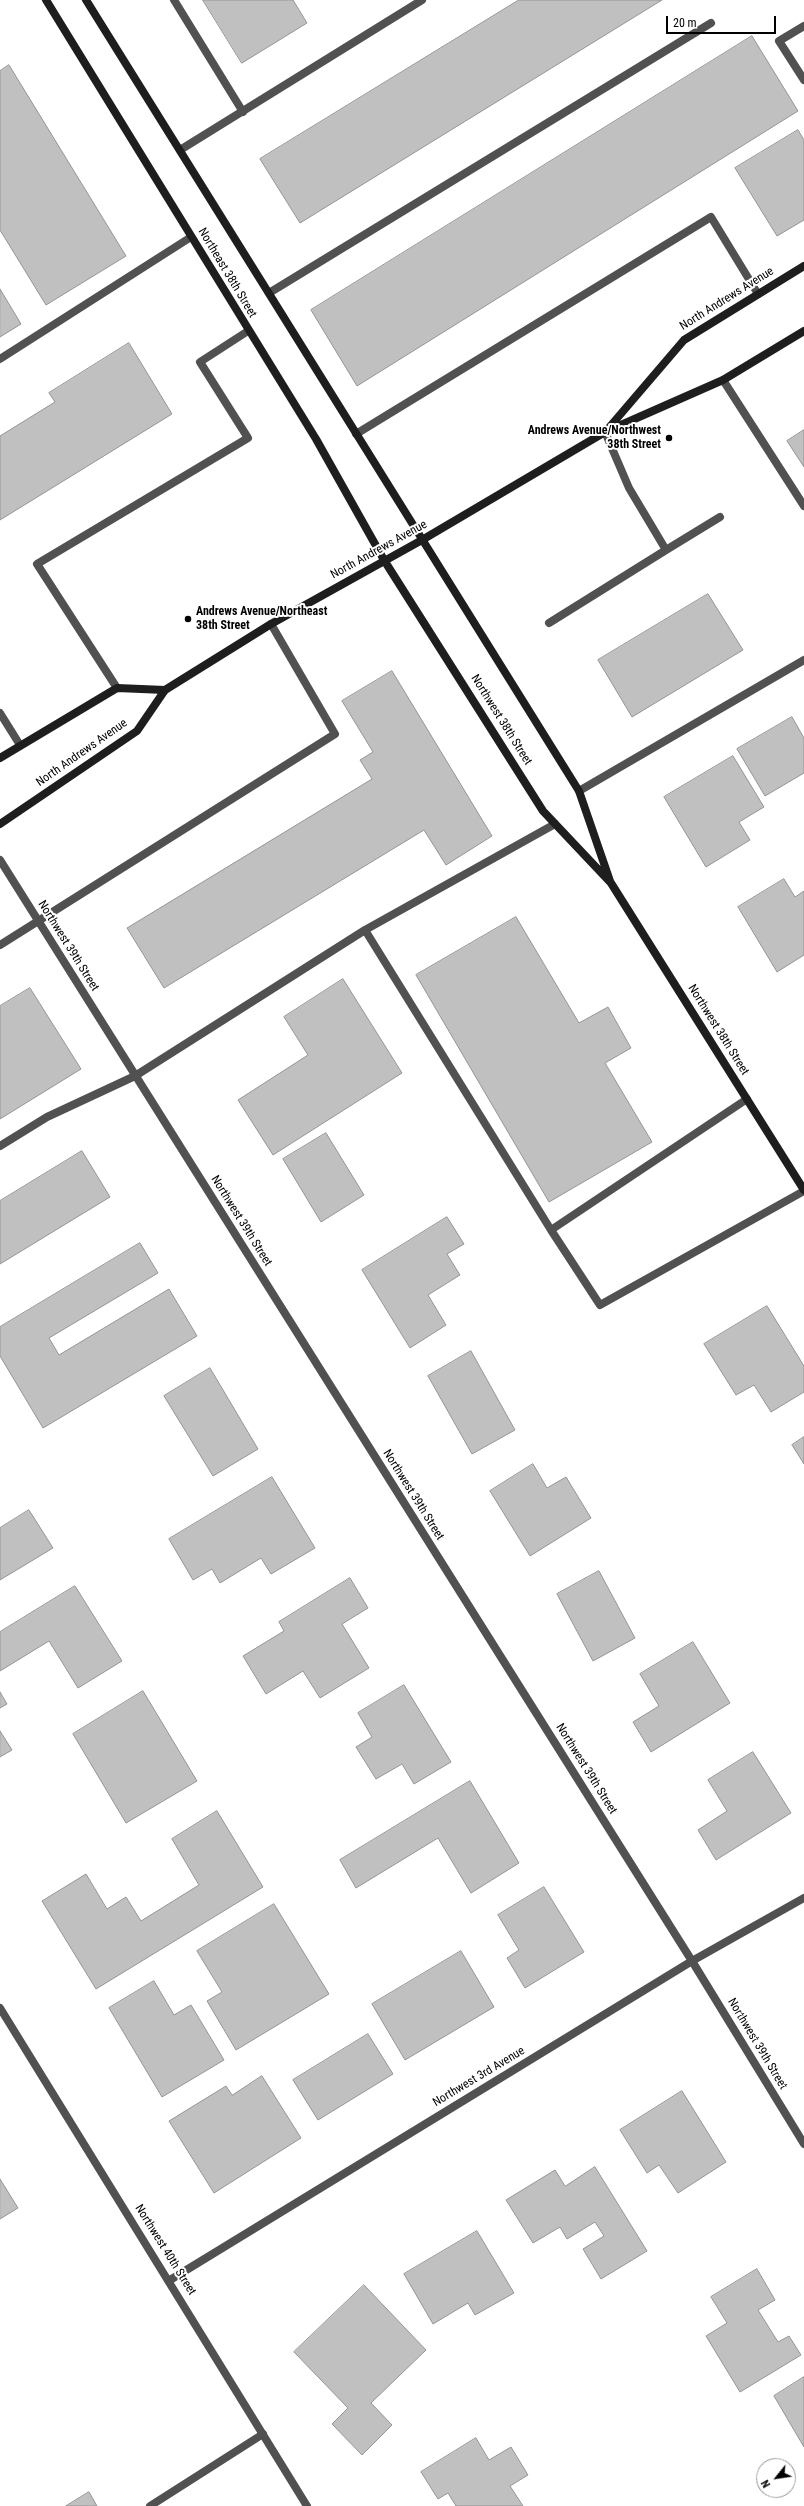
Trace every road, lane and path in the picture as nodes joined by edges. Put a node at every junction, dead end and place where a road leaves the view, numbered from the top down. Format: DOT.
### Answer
graph roads {
  1 [pos="46,0"];
  2 [pos="86,0"];
  3 [pos="174,0"];
  4 [pos="422,0"];
  5 [pos="711,23"];
  6 [pos="804,26"];
  7 [pos="804,80"];
  8 [pos="242,112"];
  9 [pos="180,150"];
  10 [pos="191,236"];
  11 [pos="804,266"];
  12 [pos="269,293"];
  13 [pos="758,294"];
  14 [pos="248,330"];
  15 [pos="804,331"];
  16 [pos="0,359"];
  17 [pos="723,380"];
  18 [pos="605,432"];
  19 [pos="356,434"];
  20 [pos="804,506"];
  21 [pos="720,517"];
  22 [pos="422,540"];
  23 [pos="666,550"];
  24 [pos="384,560"];
  25 [pos="549,623"];
  26 [pos="271,624"];
  27 [pos="804,660"];
  28 [pos="117,688"];
  29 [pos="165,690"];
  30 [pos="0,713"];
  31 [pos="20,745"];
  32 [pos="0,758"];
  33 [pos="579,791"];
  34 [pos="0,824"];
  35 [pos="555,824"];
  36 [pos="0,860"];
  37 [pos="611,883"];
  38 [pos="39,922"];
  39 [pos="365,930"];
  40 [pos="0,945"];
  41 [pos="135,1076"];
  42 [pos="747,1099"];
  43 [pos="0,1146"];
  44 [pos="804,1190"];
  45 [pos="551,1230"];
  46 [pos="804,1898"];
  47 [pos="692,1961"];
  48 [pos="0,2008"];
  49 [pos="804,2144"];
  50 [pos="170,2280"];
  51 [pos="263,2434"];
  52 [pos="150,2506"];
  53 [pos="307,2506"];
  1 -- 10 [label="street, Northeast 38th Street"];
  2 -- 9 [label="street, Northeast 38th Street"];
  3 -- 8 [label="street"];
  4 -- 8 [label="street"];
  5 -- 12 [label="street"];
  6 -- 7 [label="street"];
  8 -- 9 [label="street"];
  9 -- 12 [label="street, Northeast 38th Street"];
  10 -- 14 [label="street, Northeast 38th Street"];
  10 -- 16 [label="street"];
  11 -- 13 [label="street, North Andrews Avenue"];
  12 -- 19 [label="street, Northeast 38th Street"];
  13 -- 18 [label="street, North Andrews Avenue"];
  13 -- 19 [label="street"];
  14 -- 24 [label="street, Northeast 38th Street"];
  14 -- 28 [label="street"];
  15 -- 17 [label="street, North Andrews Avenue"];
  17 -- 18 [label="street, North Andrews Avenue"];
  17 -- 20 [label="street"];
  18 -- 22 [label="street, North Andrews Avenue"];
  18 -- 23 [label="street"];
  19 -- 22 [label="street, Northeast 38th Street"];
  21 -- 23 [label="street"];
  22 -- 24 [label="street, North Andrews Avenue"];
  22 -- 33 [label="street, Northwest 38th Street"];
  23 -- 25 [label="street"];
  24 -- 26 [label="street, North Andrews Avenue"];
  24 -- 35 [label="street, Northwest 38th Street"];
  26 -- 29 [label="street, North Andrews Avenue"];
  26 -- 38 [label="street"];
  27 -- 33 [label="street"];
  28 -- 29 [label="street"];
  28 -- 31 [label="street"];
  29 -- 34 [label="street, North Andrews Avenue"];
  30 -- 31 [label="street"];
  31 -- 32 [label="street"];
  33 -- 37 [label="street, Northwest 38th Street"];
  35 -- 37 [label="street, Northwest 38th Street"];
  35 -- 39 [label="street"];
  36 -- 38 [label="street, Northwest 39th Street"];
  37 -- 42 [label="street, Northwest 38th Street"];
  38 -- 40 [label="street"];
  38 -- 41 [label="street, Northwest 39th Street"];
  39 -- 41 [label="street"];
  39 -- 45 [label="street"];
  41 -- 43 [label="street"];
  41 -- 47 [label="street, Northwest 39th Street"];
  42 -- 44 [label="street, Northwest 38th Street"];
  42 -- 45 [label="street"];
  44 -- 45 [label="street"];
  46 -- 47 [label="street, Northwest 3rd Avenue"];
  47 -- 49 [label="street, Northwest 39th Street"];
  47 -- 50 [label="street, Northwest 3rd Avenue"];
  48 -- 50 [label="street, Northwest 40th Street"];
  50 -- 51 [label="street, Northwest 40th Street"];
  51 -- 52 [label="street"];
  51 -- 53 [label="street, Northwest 40th Street"];
}
